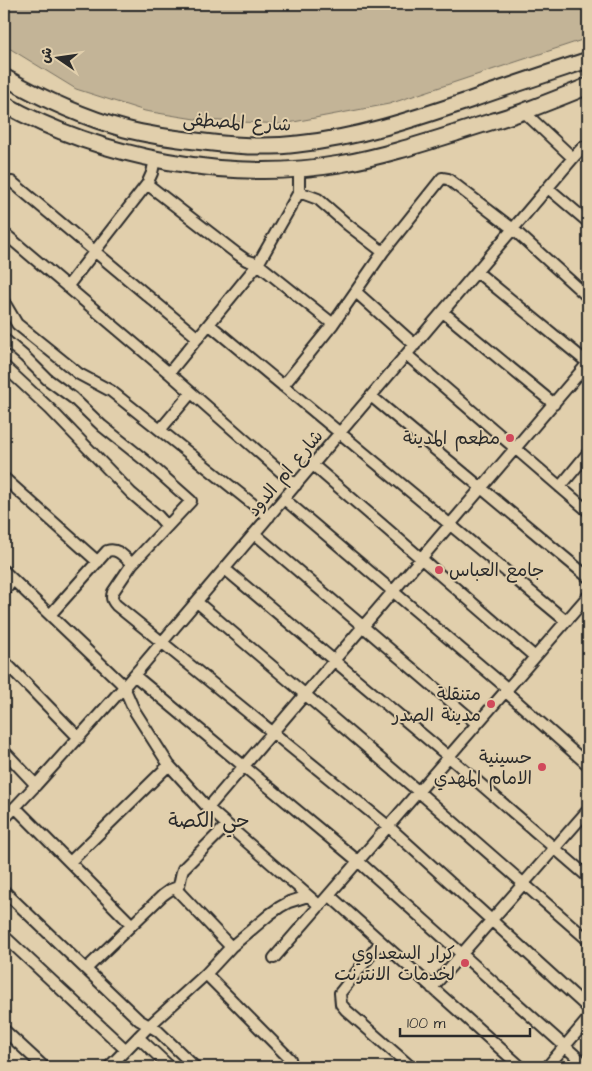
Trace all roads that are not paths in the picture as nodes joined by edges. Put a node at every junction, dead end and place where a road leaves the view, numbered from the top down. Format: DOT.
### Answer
graph roads {
  1 [pos="588,60"];
  2 [pos="4,77"];
  3 [pos="588,86"];
  4 [pos="4,104"];
  5 [pos="523,111"];
  6 [pos="588,145"];
  7 [pos="573,158"];
  8 [pos="155,159"];
  9 [pos="299,168"];
  10 [pos="12,182"];
  11 [pos="147,184"];
  12 [pos="548,188"];
  13 [pos="299,192"];
  14 [pos="588,222"];
  15 [pos="513,229"];
  16 [pos="4,232"];
  17 [pos="94,251"];
  18 [pos="382,252"];
  19 [pos="258,264"];
  20 [pos="477,272"];
  21 [pos="67,287"];
  22 [pos="356,292"];
  23 [pos="588,297"];
  24 [pos="4,302"];
  25 [pos="443,312"];
  26 [pos="210,324"];
  27 [pos="334,324"];
  28 [pos="198,338"];
  29 [pos="4,339"];
  30 [pos="414,345"];
  31 [pos="407,355"];
  32 [pos="588,363"];
  33 [pos="4,366"];
  34 [pos="169,373"];
  35 [pos="283,386"];
  36 [pos="191,393"];
  37 [pos="372,396"];
  38 [pos="554,404"];
  39 [pos="160,430"];
  40 [pos="340,433"];
  41 [pos="515,448"];
  42 [pos="588,453"];
  43 [pos="313,465"];
  44 [pos="4,478"];
  45 [pos="296,485"];
  46 [pos="560,487"];
  47 [pos="482,488"];
  48 [pos="284,499"];
  49 [pos="588,511"];
  50 [pos="269,517"];
  51 [pos="450,525"];
  52 [pos="167,526"];
  53 [pos="255,534"];
  54 [pos="422,558"];
  55 [pos="98,562"];
  56 [pos="132,564"];
  57 [pos="225,569"];
  58 [pos="4,571"];
  59 [pos="588,577"];
  60 [pos="14,580"];
  61 [pos="4,591"];
  62 [pos="393,592"];
  63 [pos="588,596"];
  64 [pos="196,602"];
  65 [pos="50,615"];
  66 [pos="566,621"];
  67 [pos="363,626"];
  68 [pos="162,643"];
  69 [pos="535,657"];
  70 [pos="334,660"];
  71 [pos="4,661"];
  72 [pos="134,676"];
  73 [pos="124,688"];
  74 [pos="506,690"];
  75 [pos="305,695"];
  76 [pos="477,724"];
  77 [pos="272,733"];
  78 [pos="79,738"];
  79 [pos="4,751"];
  80 [pos="449,757"];
  81 [pos="169,764"];
  82 [pos="588,765"];
  83 [pos="244,766"];
  84 [pos="36,785"];
  85 [pos="419,792"];
  86 [pos="15,807"];
  87 [pos="208,808"];
  88 [pos="588,810"];
  89 [pos="4,819"];
  90 [pos="227,825"];
  91 [pos="389,827"];
  92 [pos="555,848"];
  93 [pos="70,862"];
  94 [pos="359,862"];
  95 [pos="588,877"];
  96 [pos="524,884"];
  97 [pos="176,888"];
  98 [pos="4,891"];
  99 [pos="329,895"];
  100 [pos="308,896"];
  101 [pos="320,906"];
  102 [pos="492,920"];
  103 [pos="132,925"];
  104 [pos="588,940"];
  105 [pos="5,941"];
  106 [pos="381,942"];
  107 [pos="231,946"];
  108 [pos="462,954"];
  109 [pos="274,958"];
  110 [pos="86,970"];
  111 [pos="206,974"];
  112 [pos="432,988"];
  113 [pos="588,1008"];
  114 [pos="588,1019"];
  115 [pos="149,1026"];
  116 [pos="4,1030"];
  117 [pos="138,1037"];
  118 [pos="565,1046"];
  119 [pos="126,1050"];
  120 [pos="44,1067"];
  121 [pos="109,1067"];
  122 [pos="170,1067"];
  123 [pos="195,1067"];
  124 [pos="292,1067"];
  125 [pos="411,1067"];
  126 [pos="521,1067"];
  127 [pos="547,1067"];
  128 [pos="588,1067"];
  1 -- 2 [label="highway, شارع المصطفى"];
  3 -- 5 [label="highway"];
  4 -- 8 [label="highway"];
  5 -- 7 [label="street"];
  5 -- 9 [label="highway"];
  6 -- 7 [label="street, شارع ام الدود"];
  7 -- 12 [label="street, شارع ام الدود"];
  8 -- 9 [label="highway"];
  8 -- 11 [label="street"];
  9 -- 13 [label="street"];
  10 -- 17 [label="street"];
  11 -- 17 [label="street"];
  11 -- 19 [label="street"];
  12 -- 14 [label="street"];
  12 -- 15 [label="street, شارع ام الدود"];
  13 -- 18 [label="street"];
  13 -- 19 [label="street"];
  15 -- 18 [label="street"];
  15 -- 20 [label="street, شارع ام الدود"];
  15 -- 23 [label="street"];
  16 -- 21 [label="street"];
  17 -- 21 [label="street"];
  17 -- 28 [label="street"];
  18 -- 22 [label="street"];
  19 -- 26 [label="street"];
  19 -- 27 [label="street"];
  20 -- 25 [label="street, شارع ام الدود"];
  20 -- 32 [label="street"];
  21 -- 34 [label="street"];
  22 -- 27 [label="street"];
  22 -- 30 [label="street"];
  24 -- 39 [label="street"];
  25 -- 30 [label="street, شارع ام الدود"];
  25 -- 38 [label="street"];
  26 -- 28 [label="street"];
  26 -- 35 [label="street"];
  27 -- 35 [label="street"];
  28 -- 34 [label="street"];
  29 -- 52 [label="street"];
  30 -- 31 [label="street, شارع ام الدود"];
  31 -- 37 [label="street, شارع ام الدود"];
  31 -- 41 [label="street"];
  32 -- 38 [label="street"];
  33 -- 52 [label="street"];
  34 -- 36 [label="street"];
  35 -- 40 [label="street"];
  36 -- 39 [label="street"];
  36 -- 45 [label="street"];
  37 -- 40 [label="street, شارع ام الدود"];
  37 -- 47 [label="street"];
  38 -- 41 [label="street"];
  39 -- 50 [label="street"];
  40 -- 43 [label="street, شارع ام الدود"];
  40 -- 51 [label="street"];
  41 -- 46 [label="street"];
  41 -- 47 [label="street"];
  42 -- 46 [label="street"];
  43 -- 45 [label="street, شارع ام الدود"];
  43 -- 54 [label="street"];
  44 -- 55 [label="street"];
  45 -- 48 [label="street, شارع ام الدود"];
  46 -- 49 [label="street"];
  47 -- 51 [label="street"];
  47 -- 59 [label="street"];
  48 -- 50 [label="street, شارع ام الدود"];
  48 -- 62 [label="street"];
  50 -- 53 [label="street, شارع ام الدود"];
  51 -- 54 [label="street"];
  51 -- 66 [label="street"];
  52 -- 56 [label="street"];
  53 -- 57 [label="street, شارع ام الدود"];
  53 -- 67 [label="street"];
  54 -- 62 [label="street"];
  54 -- 69 [label="street"];
  55 -- 56 [label="street"];
  55 -- 65 [label="street"];
  56 -- 68 [label="street"];
  57 -- 64 [label="street, شارع ام الدود"];
  57 -- 70 [label="street"];
  58 -- 60 [label="street"];
  60 -- 61 [label="street"];
  60 -- 65 [label="street"];
  62 -- 67 [label="street"];
  62 -- 74 [label="street"];
  63 -- 66 [label="street"];
  64 -- 68 [label="street, شارع ام الدود"];
  64 -- 75 [label="street"];
  65 -- 73 [label="street"];
  66 -- 69 [label="street"];
  67 -- 70 [label="street"];
  67 -- 76 [label="street"];
  68 -- 72 [label="street, شارع ام الدود"];
  68 -- 77 [label="street"];
  69 -- 74 [label="street"];
  70 -- 75 [label="street"];
  70 -- 80 [label="street"];
  71 -- 78 [label="street"];
  72 -- 73 [label="street, شارع ام الدود"];
  72 -- 83 [label="street"];
  73 -- 78 [label="street, شارع ام الدود"];
  73 -- 81 [label="street"];
  74 -- 76 [label="street"];
  74 -- 82 [label="street"];
  75 -- 77 [label="street"];
  75 -- 85 [label="street"];
  76 -- 80 [label="street"];
  77 -- 83 [label="street"];
  77 -- 91 [label="street"];
  78 -- 84 [label="street, شارع ام الدود"];
  79 -- 84 [label="street"];
  80 -- 85 [label="street"];
  80 -- 92 [label="street"];
  81 -- 87 [label="street"];
  81 -- 93 [label="street"];
  83 -- 87 [label="street"];
  83 -- 94 [label="street"];
  84 -- 86 [label="street, شارع ام الدود"];
  85 -- 91 [label="street"];
  85 -- 96 [label="street"];
  86 -- 89 [label="street, شارع ام الدود"];
  86 -- 93 [label="street"];
  87 -- 90 [label="street"];
  88 -- 92 [label="street"];
  90 -- 97 [label="street"];
  90 -- 100 [label="street"];
  91 -- 94 [label="street"];
  91 -- 102 [label="street"];
  92 -- 95 [label="street"];
  92 -- 96 [label="street"];
  93 -- 103 [label="street"];
  94 -- 99 [label="street"];
  94 -- 108 [label="street"];
  96 -- 102 [label="street"];
  96 -- 104 [label="street"];
  97 -- 103 [label="street"];
  97 -- 107 [label="street"];
  98 -- 110 [label="street"];
  99 -- 101 [label="street"];
  99 -- 106 [label="street"];
  100 -- 101 [label="street"];
  100 -- 107 [label="street"];
  101 -- 109 [label="street"];
  102 -- 108 [label="street"];
  102 -- 113 [label="street"];
  103 -- 110 [label="street"];
  105 -- 119 [label="street"];
  106 -- 112 [label="street"];
  106 -- 125 [label="street"];
  107 -- 111 [label="street"];
  108 -- 112 [label="street"];
  108 -- 118 [label="street"];
  110 -- 115 [label="street"];
  111 -- 115 [label="street"];
  111 -- 124 [label="street"];
  112 -- 126 [label="street"];
  114 -- 118 [label="street"];
  115 -- 117 [label="street"];
  115 -- 123 [label="street"];
  116 -- 120 [label="street"];
  117 -- 119 [label="street"];
  117 -- 122 [label="street"];
  118 -- 127 [label="street"];
  118 -- 128 [label="street"];
  119 -- 121 [label="street"];
}
